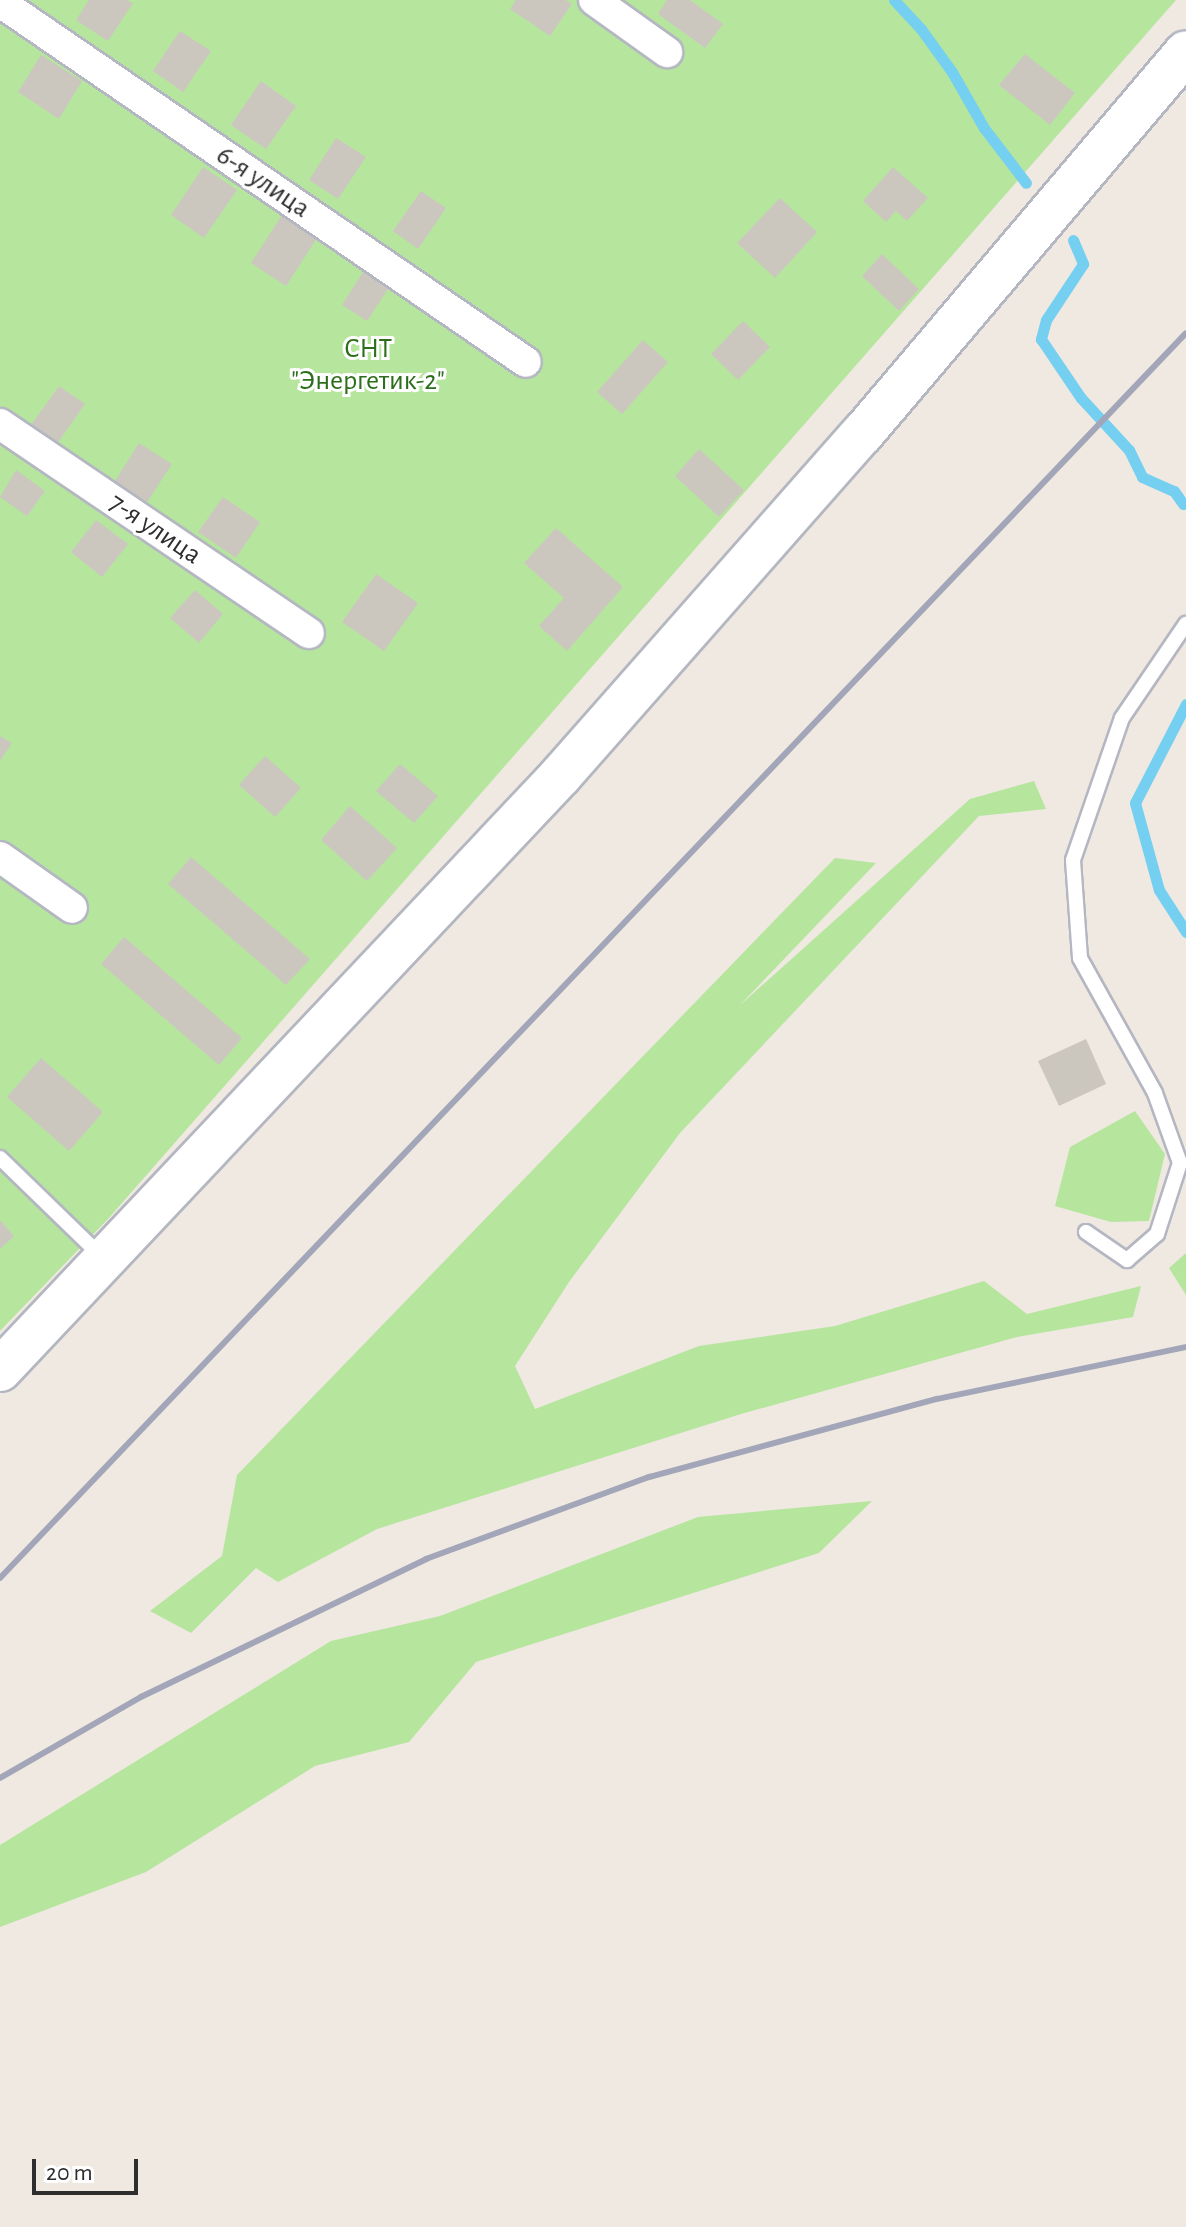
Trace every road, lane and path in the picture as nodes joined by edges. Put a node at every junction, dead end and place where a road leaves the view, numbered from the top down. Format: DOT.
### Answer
graph roads {
  1 [pos="594,0"];
  2 [pos="0,2"];
  3 [pos="667,52"];
  4 [pos="1186,52"];
  5 [pos="526,362"];
  6 [pos="0,424"];
  7 [pos="1186,624"];
  8 [pos="309,633"];
  9 [pos="0,857"];
  10 [pos="72,908"];
  11 [pos="0,1158"];
  12 [pos="1086,1232"];
  13 [pos="105,1260"];
  14 [pos="0,1370"];
  1 -- 3 [label="street"];
  2 -- 5 [label="street, 6-я улица"];
  4 -- 13 [label="street"];
  6 -- 8 [label="street, 7-я улица"];
  7 -- 12 [label="lane"];
  9 -- 10 [label="street"];
  11 -- 13 [label="lane"];
  13 -- 14 [label="street"];
}
